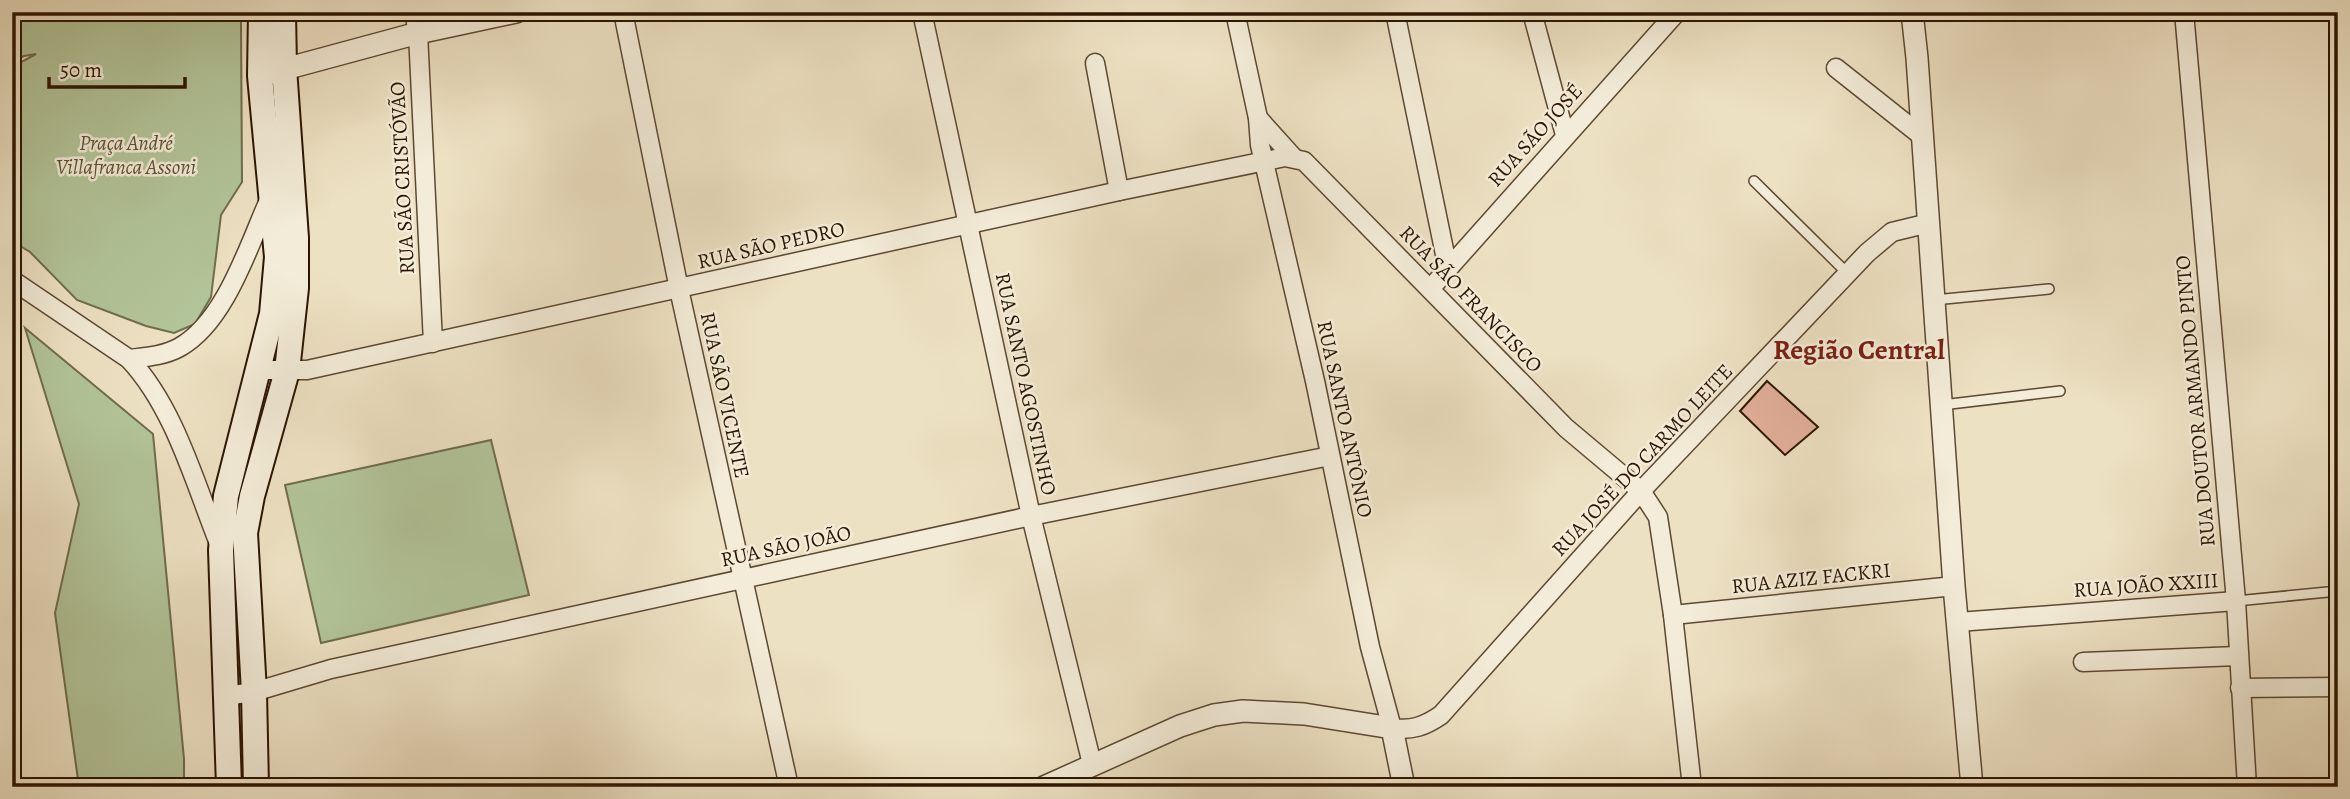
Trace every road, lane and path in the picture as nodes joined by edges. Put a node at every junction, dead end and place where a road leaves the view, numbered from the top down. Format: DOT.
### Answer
graph roads {
  1 [pos="261,12"];
  2 [pos="283,12"];
  3 [pos="516,12"];
  4 [pos="623,12"];
  5 [pos="922,12"];
  6 [pos="1235,12"];
  7 [pos="1395,12"];
  8 [pos="1532,12"];
  9 [pos="1677,12"];
  10 [pos="1912,12"];
  11 [pos="2184,12"];
  12 [pos="416,23"];
  13 [pos="1095,63"];
  14 [pos="284,68"];
  15 [pos="1836,68"];
  16 [pos="260,76"];
  17 [pos="1258,118"];
  18 [pos="1565,135"];
  19 [pos="1923,137"];
  20 [pos="1294,158"];
  21 [pos="1265,161"];
  22 [pos="1754,181"];
  23 [pos="1119,191"];
  24 [pos="272,194"];
  25 [pos="1929,223"];
  26 [pos="968,224"];
  27 [pos="1448,269"];
  28 [pos="1848,274"];
  29 [pos="12,280"];
  30 [pos="679,289"];
  31 [pos="1430,289"];
  32 [pos="2049,289"];
  33 [pos="1934,300"];
  34 [pos="433,343"];
  35 [pos="129,359"];
  36 [pos="259,370"];
  37 [pos="287,371"];
  38 [pos="2060,391"];
  39 [pos="1942,405"];
  40 [pos="1329,456"];
  41 [pos="1641,491"];
  42 [pos="1031,516"];
  43 [pos="221,550"];
  44 [pos="742,579"];
  45 [pos="1954,586"];
  46 [pos="2338,592"];
  47 [pos="2236,601"];
  48 [pos="1673,615"];
  49 [pos="1958,622"];
  50 [pos="2238,656"];
  51 [pos="2083,662"];
  52 [pos="2338,687"];
  53 [pos="2240,688"];
  54 [pos="254,692"];
  55 [pos="225,696"];
  56 [pos="1392,728"];
  57 [pos="1092,764"];
  58 [pos="1057,784"];
  59 [pos="783,786"];
  60 [pos="229,787"];
  61 [pos="256,787"];
  62 [pos="1404,787"];
  63 [pos="1692,787"];
  64 [pos="1972,787"];
  65 [pos="2247,787"];
  1 -- 16 [label="main road"];
  2 -- 14 [label="main road"];
  3 -- 12 [label="street"];
  4 -- 30 [label="street, RUA SÃO VICENTE"];
  5 -- 26 [label="street, RUA SANTO AGOSTINHO"];
  6 -- 17 [label="street, RUA SANTO ANTÔNIO"];
  7 -- 27 [label="street"];
  8 -- 18 [label="street"];
  9 -- 18 [label="street, RUA SÃO JOSÉ"];
  10 -- 19 [label="street"];
  11 -- 47 [label="street, RUA DOUTOR ARMANDO PINTO"];
  12 -- 14 [label="street"];
  12 -- 34 [label="street, RUA SÃO CRISTÓVÃO"];
  13 -- 23 [label="street"];
  14 -- 16 [label="street"];
  14 -- 37 [label="main road"];
  15 -- 19 [label="street"];
  16 -- 24 [label="main road"];
  17 -- 20 [label="street, RUA SANTO ANTÔNIO"];
  17 -- 21 [label="street, RUA SANTO ANTÔNIO"];
  18 -- 27 [label="street, RUA SÃO JOSÉ"];
  19 -- 25 [label="street"];
  20 -- 21 [label="street"];
  20 -- 31 [label="street, RUA SÃO FRANCISCO"];
  21 -- 23 [label="street, RUA SÃO PEDRO"];
  21 -- 40 [label="street, RUA SANTO ANTÔNIO"];
  22 -- 28 [label="lane"];
  23 -- 26 [label="street, RUA SÃO PEDRO"];
  24 -- 35 [label="street"];
  24 -- 36 [label="main road"];
  25 -- 28 [label="street, RUA JOSÉ DO CARMO LEITE"];
  25 -- 33 [label="street"];
  26 -- 30 [label="street, RUA SÃO PEDRO"];
  26 -- 42 [label="street, RUA SANTO AGOSTINHO"];
  27 -- 31 [label="street, RUA SÃO JOSÉ"];
  28 -- 41 [label="street, RUA JOSÉ DO CARMO LEITE"];
  29 -- 35 [label="street"];
  30 -- 34 [label="street, RUA SÃO PEDRO"];
  30 -- 44 [label="street, RUA SÃO VICENTE"];
  31 -- 41 [label="street, RUA SÃO FRANCISCO"];
  32 -- 33 [label="lane"];
  33 -- 39 [label="street"];
  34 -- 37 [label="street, RUA SÃO PEDRO"];
  35 -- 43 [label="street"];
  36 -- 37 [label="street, RUA SÃO PEDRO"];
  36 -- 43 [label="main road"];
  37 -- 54 [label="main road"];
  38 -- 39 [label="lane"];
  39 -- 45 [label="street"];
  40 -- 42 [label="street, RUA SÃO JOÃO"];
  40 -- 56 [label="street, RUA SANTO ANTÔNIO"];
  41 -- 48 [label="street, RUA SÃO FRANCISCO"];
  41 -- 56 [label="street, RUA JOSÉ DO CARMO LEITE"];
  42 -- 44 [label="street, RUA SÃO JOÃO"];
  42 -- 57 [label="street, RUA SANTO AGOSTINHO"];
  43 -- 55 [label="main road"];
  44 -- 54 [label="street, RUA SÃO JOÃO"];
  44 -- 59 [label="street, RUA SÃO VICENTE"];
  45 -- 48 [label="street, RUA AZIZ FACKRI"];
  45 -- 49 [label="street"];
  46 -- 47 [label="lane, RUA JOÃO XXIII"];
  47 -- 49 [label="street, RUA JOÃO XXIII"];
  47 -- 50 [label="street, RUA DOUTOR ARMANDO PINTO"];
  48 -- 63 [label="street, RUA SÃO FRANCISCO"];
  49 -- 64 [label="street"];
  50 -- 51 [label="street"];
  50 -- 53 [label="street, RUA DOUTOR ARMANDO PINTO"];
  52 -- 53 [label="street"];
  53 -- 65 [label="street, RUA DOUTOR ARMANDO PINTO"];
  54 -- 55 [label="street, RUA SÃO JOÃO"];
  54 -- 61 [label="main road"];
  55 -- 60 [label="main road"];
  56 -- 57 [label="street"];
  56 -- 62 [label="street"];
  57 -- 58 [label="street"];
}
